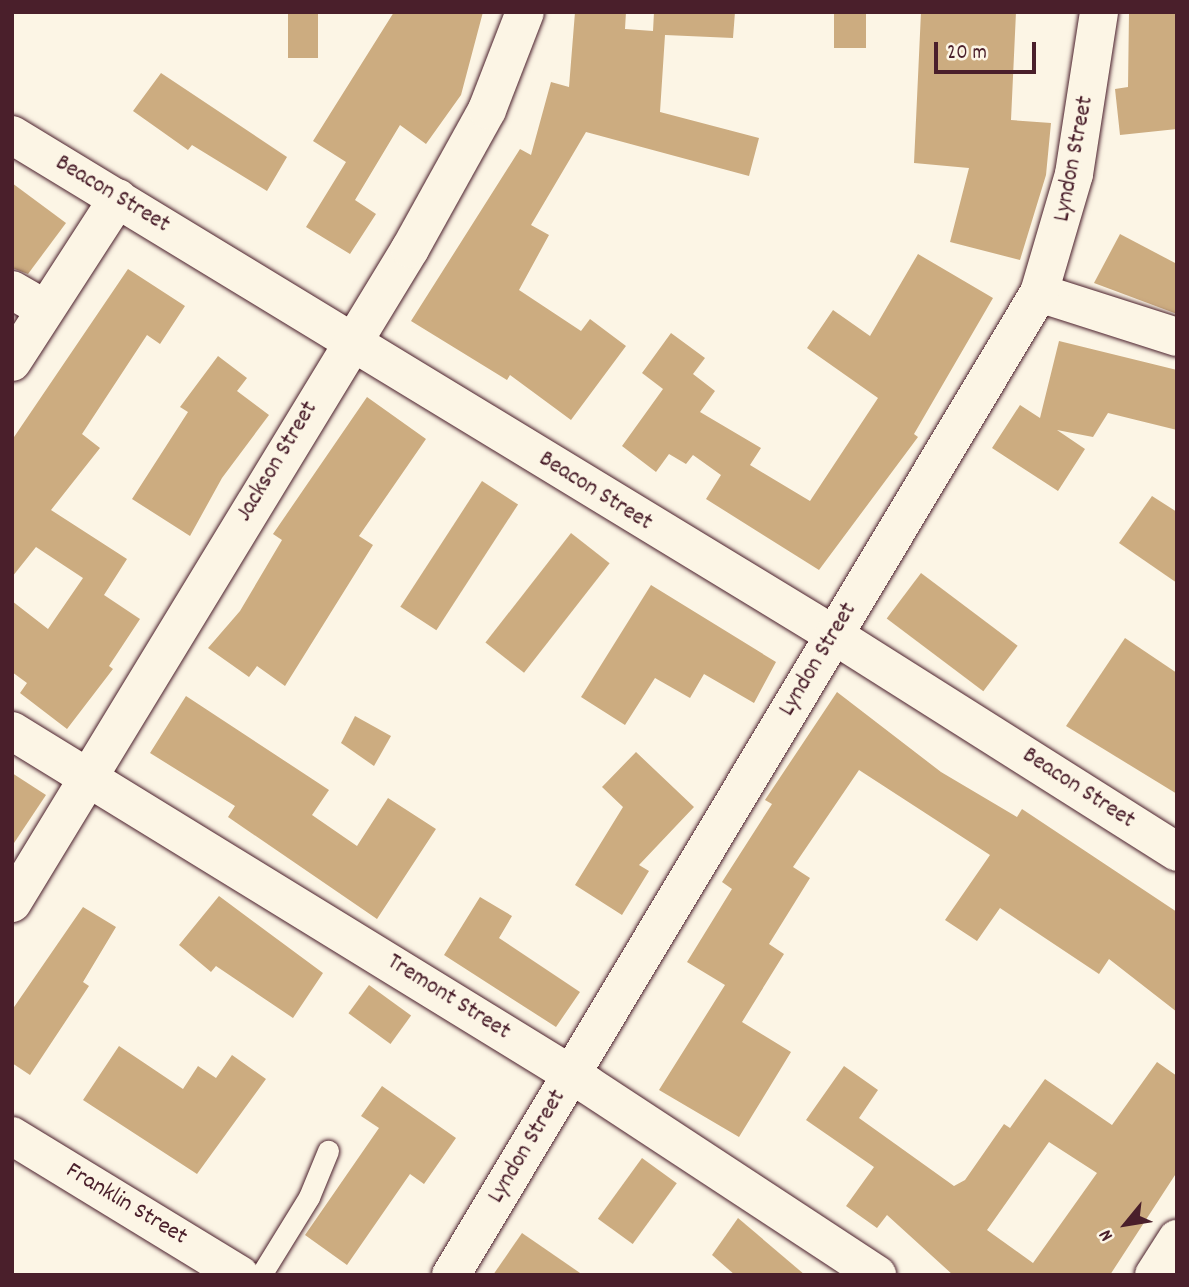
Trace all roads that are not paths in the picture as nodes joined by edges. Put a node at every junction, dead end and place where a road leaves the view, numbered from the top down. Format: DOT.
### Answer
graph roads {
  1 [pos="525,12"];
  2 [pos="1099,12"];
  3 [pos="12,135"];
  4 [pos="117,198"];
  5 [pos="12,290"];
  6 [pos="1039,293"];
  7 [pos="45,309"];
  8 [pos="1177,338"];
  9 [pos="351,341"];
  10 [pos="12,362"];
  11 [pos="834,635"];
  12 [pos="12,732"];
  13 [pos="90,778"];
  14 [pos="1177,852"];
  15 [pos="12,903"];
  16 [pos="571,1074"];
  17 [pos="12,1136"];
  18 [pos="328,1151"];
  19 [pos="1177,1239"];
  20 [pos="240,1275"];
  21 [pos="261,1275"];
  22 [pos="451,1275"];
  23 [pos="877,1275"];
  24 [pos="1154,1275"];
  1 -- 9 [label="street, Jackson Street"];
  2 -- 6 [label="street, Lyndon Street"];
  3 -- 4 [label="street, Beacon Street"];
  4 -- 7 [label="street"];
  4 -- 9 [label="street, Beacon Street"];
  5 -- 7 [label="street"];
  6 -- 8 [label="street"];
  6 -- 11 [label="street, Lyndon Street"];
  7 -- 10 [label="street"];
  9 -- 11 [label="street, Beacon Street"];
  9 -- 13 [label="street, Jackson Street"];
  11 -- 14 [label="street, Beacon Street"];
  11 -- 16 [label="street, Lyndon Street"];
  12 -- 13 [label="street, Tremont Street"];
  13 -- 15 [label="street, Jackson Street"];
  13 -- 16 [label="street, Tremont Street"];
  16 -- 22 [label="street, Lyndon Street"];
  16 -- 23 [label="street, Tremont Street"];
  17 -- 20 [label="street, Franklin Street"];
  18 -- 21 [label="lane"];
  19 -- 24 [label="street"];
}
